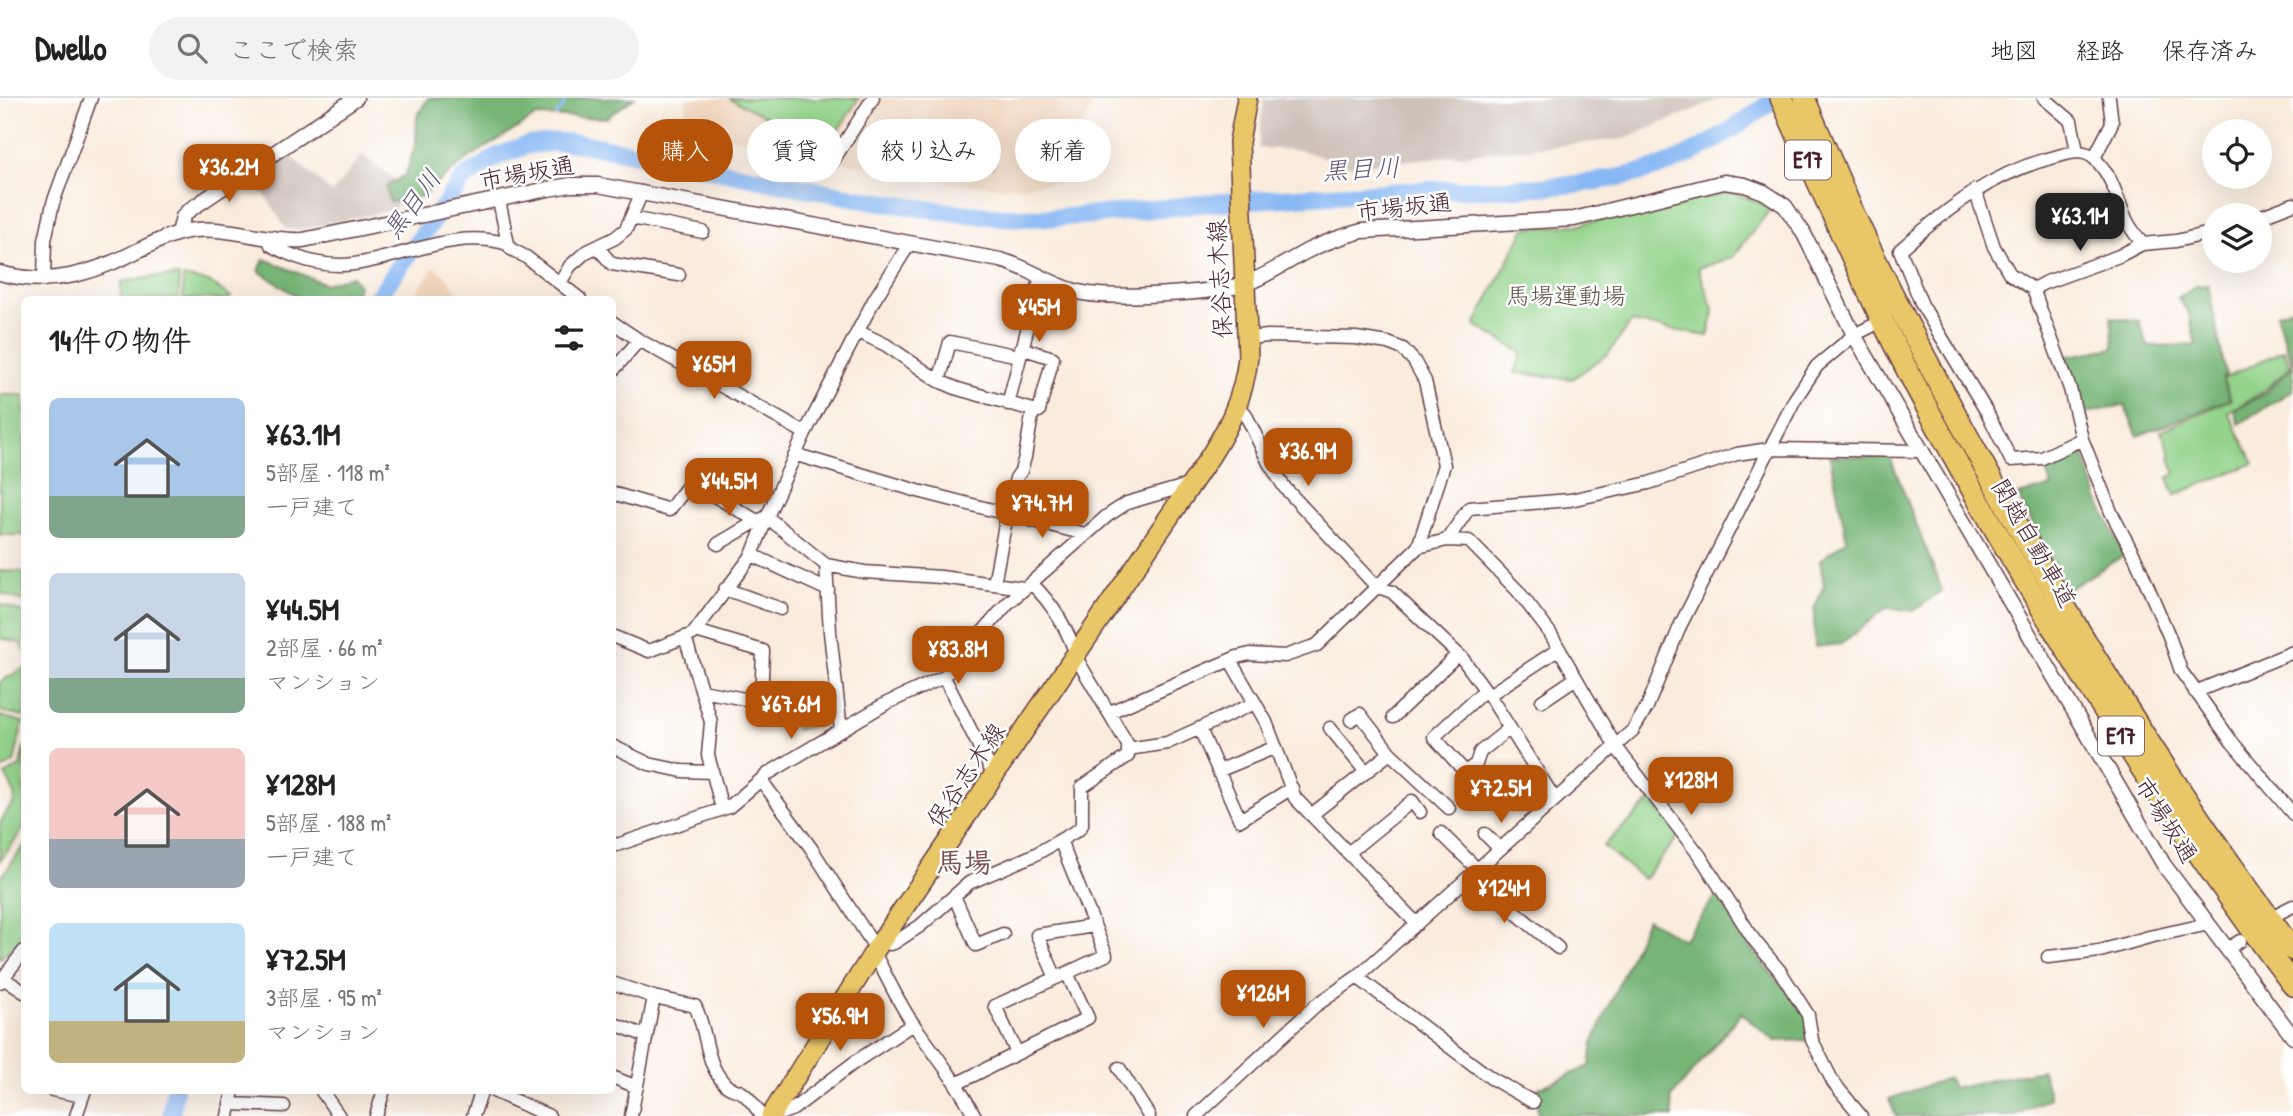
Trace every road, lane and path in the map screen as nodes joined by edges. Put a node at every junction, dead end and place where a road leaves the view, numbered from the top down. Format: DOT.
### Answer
graph roads {
  1 [pos="91,98"];
  2 [pos="356,98"];
  3 [pos="873,98"];
  4 [pos="1247,98"];
  5 [pos="1781,98"];
  6 [pos="1804,98"];
  7 [pos="2044,98"];
  8 [pos="2109,98"];
  9 [pos="843,145"];
  10 [pos="2077,151"];
  11 [pos="2094,158"];
  12 [pos="1975,190"];
  13 [pos="642,192"];
  14 [pos="493,201"];
  15 [pos="2293,204"];
  16 [pos="2272,212"];
  17 [pos="631,218"];
  18 [pos="1845,218"];
  19 [pos="703,232"];
  20 [pos="179,233"];
  21 [pos="2202,235"];
  22 [pos="269,239"];
  23 [pos="910,243"];
  24 [pos="508,244"];
  25 [pos="2142,244"];
  26 [pos="597,247"];
  27 [pos="0,273"];
  28 [pos="679,275"];
  29 [pos="1041,276"];
  30 [pos="44,279"];
  31 [pos="560,283"];
  32 [pos="1245,284"];
  33 [pos="2033,289"];
  34 [pos="576,296"];
  35 [pos="616,326"];
  36 [pos="1872,326"];
  37 [pos="859,332"];
  38 [pos="1854,335"];
  39 [pos="1248,338"];
  40 [pos="639,340"];
  41 [pos="1020,352"];
  42 [pos="616,367"];
  43 [pos="939,381"];
  44 [pos="1008,404"];
  45 [pos="1236,409"];
  46 [pos="1033,410"];
  47 [pos="806,433"];
  48 [pos="2082,439"];
  49 [pos="1769,449"];
  50 [pos="1922,452"];
  51 [pos="796,455"];
  52 [pos="1192,484"];
  53 [pos="616,494"];
  54 [pos="1007,514"];
  55 [pos="762,519"];
  56 [pos="1085,534"];
  57 [pos="1447,540"];
  58 [pos="718,544"];
  59 [pos="1418,547"];
  60 [pos="752,555"];
  61 [pos="826,565"];
  62 [pos="994,583"];
  63 [pos="1028,585"];
  64 [pos="1376,586"];
  65 [pos="725,589"];
  66 [pos="828,590"];
  67 [pos="781,609"];
  68 [pos="691,634"];
  69 [pos="616,638"];
  70 [pos="1559,649"];
  71 [pos="2293,652"];
  72 [pos="1458,654"];
  73 [pos="1076,655"];
  74 [pos="1230,660"];
  75 [pos="944,677"];
  76 [pos="1576,678"];
  77 [pos="702,691"];
  78 [pos="1487,692"];
  79 [pos="2194,692"];
  80 [pos="1542,701"];
  81 [pos="1255,704"];
  82 [pos="1110,712"];
  83 [pos="1393,717"];
  84 [pos="1351,720"];
  85 [pos="1330,728"];
  86 [pos="1510,728"];
  87 [pos="1200,729"];
  88 [pos="841,731"];
  89 [pos="1276,747"];
  90 [pos="1616,747"];
  91 [pos="1128,749"];
  92 [pos="619,753"];
  93 [pos="1390,753"];
  94 [pos="1218,771"];
  95 [pos="712,772"];
  96 [pos="1366,772"];
  97 [pos="994,776"];
  98 [pos="761,780"];
  99 [pos="1292,788"];
  100 [pos="1554,798"];
  101 [pos="1449,808"];
  102 [pos="722,809"];
  103 [pos="1420,812"];
  104 [pos="1311,814"];
  105 [pos="2293,814"];
  106 [pos="1441,833"];
  107 [pos="1485,834"];
  108 [pos="1060,840"];
  109 [pos="616,844"];
  110 [pos="1500,849"];
  111 [pos="1348,853"];
  112 [pos="1475,873"];
  113 [pos="954,896"];
  114 [pos="2293,906"];
  115 [pos="2279,913"];
  116 [pos="1417,924"];
  117 [pos="2209,924"];
  118 [pos="1094,926"];
  119 [pos="1003,934"];
  120 [pos="877,948"];
  121 [pos="1558,948"];
  122 [pos="2293,950"];
  123 [pos="21,955"];
  124 [pos="2048,957"];
  125 [pos="1061,976"];
  126 [pos="1357,977"];
  127 [pos="2,980"];
  128 [pos="616,983"];
  129 [pos="2293,985"];
  130 [pos="21,990"];
  131 [pos="654,997"];
  132 [pos="913,1024"];
  133 [pos="616,1025"];
  134 [pos="646,1036"];
  135 [pos="2293,1037"];
  136 [pos="1017,1053"];
  137 [pos="1119,1068"];
  138 [pos="616,1079"];
  139 [pos="956,1084"];
  140 [pos="637,1087"];
  141 [pos="84,1094"];
  142 [pos="324,1094"];
  143 [pos="383,1094"];
  144 [pos="481,1094"];
  145 [pos="500,1094"];
  146 [pos="1533,1102"];
  147 [pos="284,1106"];
  148 [pos="229,1110"];
  149 [pos="769,1114"];
  150 [pos="75,1116"];
  151 [pos="338,1116"];
  152 [pos="376,1116"];
  153 [pos="473,1116"];
  154 [pos="549,1116"];
  155 [pos="631,1116"];
  156 [pos="975,1116"];
  157 [pos="1149,1116"];
  158 [pos="1196,1116"];
  159 [pos="1861,1116"];
  1 -- 30 [label="street"];
  2 -- 20 [label="street"];
  3 -- 9 [label="street"];
  4 -- 32 [label="main road, 保谷志木線"];
  5 -- 18 [label="highway, 関越自動車道 / E17"];
  6 -- 18 [label="highway, 関越自動車道 / E17"];
  7 -- 10 [label="street"];
  8 -- 11 [label="street"];
  10 -- 11 [label="street"];
  10 -- 12 [label="street"];
  11 -- 25 [label="street"];
  12 -- 33 [label="street"];
  12 -- 48 [label="street"];
  13 -- 14 [label="street, 市場坂通"];
  13 -- 17 [label="street"];
  13 -- 23 [label="street, 市場坂通"];
  14 -- 22 [label="street, 市場坂通"];
  14 -- 24 [label="street"];
  15 -- 16 [label="street"];
  17 -- 19 [label="street"];
  17 -- 26 [label="street"];
  18 -- 122 [label="highway, 関越自動車道 / E17"];
  18 -- 129 [label="highway, 関越自動車道 / E17"];
  20 -- 22 [label="street, 市場坂通"];
  20 -- 30 [label="street, 市場坂通"];
  21 -- 25 [label="street"];
  22 -- 24 [label="street"];
  23 -- 29 [label="street, 市場坂通"];
  23 -- 37 [label="street"];
  24 -- 31 [label="street"];
  25 -- 33 [label="street"];
  26 -- 28 [label="street"];
  26 -- 31 [label="street"];
  27 -- 30 [label="street, 市場坂通"];
  29 -- 32 [label="street, 市場坂通"];
  29 -- 41 [label="street"];
  31 -- 34 [label="street"];
  32 -- 38 [label="street, 市場坂通"];
  32 -- 39 [label="main road, 保谷志木線"];
  33 -- 48 [label="street"];
  35 -- 40 [label="street"];
  36 -- 38 [label="street"];
  37 -- 43 [label="street"];
  37 -- 47 [label="street"];
  38 -- 49 [label="street"];
  38 -- 50 [label="street, 市場坂通"];
  39 -- 45 [label="main road, 保谷志木線"];
  39 -- 59 [label="street"];
  40 -- 42 [label="street"];
  40 -- 47 [label="street"];
  41 -- 43 [label="street"];
  41 -- 44 [label="street"];
  41 -- 46 [label="street"];
  43 -- 44 [label="street"];
  44 -- 46 [label="street"];
  45 -- 52 [label="main road, 保谷志木線"];
  45 -- 64 [label="street"];
  46 -- 54 [label="street"];
  47 -- 51 [label="street"];
  48 -- 79 [label="street"];
  49 -- 50 [label="street"];
  49 -- 57 [label="street"];
  49 -- 90 [label="street"];
  50 -- 117 [label="street, 市場坂通"];
  51 -- 54 [label="street"];
  51 -- 55 [label="street"];
  52 -- 56 [label="street"];
  52 -- 73 [label="main road, 保谷志木線"];
  53 -- 55 [label="street"];
  54 -- 56 [label="street"];
  54 -- 62 [label="street"];
  55 -- 58 [label="street"];
  55 -- 60 [label="street"];
  55 -- 61 [label="street"];
  56 -- 63 [label="street"];
  57 -- 59 [label="street"];
  57 -- 70 [label="street"];
  59 -- 64 [label="street"];
  60 -- 65 [label="street"];
  60 -- 66 [label="street"];
  61 -- 62 [label="street"];
  61 -- 66 [label="street"];
  62 -- 63 [label="street"];
  63 -- 73 [label="street"];
  63 -- 75 [label="street"];
  64 -- 72 [label="street"];
  64 -- 74 [label="street"];
  65 -- 67 [label="street"];
  65 -- 68 [label="street"];
  66 -- 88 [label="street"];
  68 -- 69 [label="street"];
  68 -- 77 [label="street"];
  68 -- 77 [label="street"];
  70 -- 76 [label="street"];
  70 -- 78 [label="street"];
  71 -- 79 [label="street"];
  72 -- 78 [label="street"];
  72 -- 83 [label="street"];
  73 -- 82 [label="street"];
  73 -- 97 [label="main road, 保谷志木線"];
  74 -- 81 [label="street"];
  74 -- 82 [label="street"];
  75 -- 88 [label="street"];
  75 -- 97 [label="street"];
  76 -- 80 [label="street"];
  76 -- 90 [label="street"];
  77 -- 95 [label="street"];
  78 -- 86 [label="street"];
  78 -- 86 [label="street"];
  79 -- 105 [label="street"];
  81 -- 87 [label="street"];
  81 -- 89 [label="street"];
  82 -- 91 [label="street"];
  84 -- 93 [label="street"];
  85 -- 96 [label="street"];
  86 -- 100 [label="street"];
  87 -- 91 [label="street"];
  87 -- 94 [label="street"];
  88 -- 98 [label="street"];
  89 -- 94 [label="street"];
  89 -- 99 [label="street"];
  90 -- 100 [label="street"];
  90 -- 159 [label="street"];
  91 -- 108 [label="street"];
  92 -- 95 [label="street"];
  93 -- 96 [label="street"];
  93 -- 101 [label="street"];
  94 -- 99 [label="street"];
  95 -- 102 [label="street"];
  96 -- 104 [label="street"];
  97 -- 120 [label="main road, 保谷志木線"];
  98 -- 102 [label="street"];
  98 -- 120 [label="street"];
  99 -- 104 [label="street"];
  100 -- 110 [label="street"];
  102 -- 109 [label="street"];
  103 -- 111 [label="street"];
  104 -- 111 [label="street"];
  106 -- 112 [label="street"];
  107 -- 110 [label="street"];
  108 -- 113 [label="street"];
  108 -- 118 [label="street"];
  110 -- 112 [label="street"];
  111 -- 116 [label="street"];
  112 -- 116 [label="street"];
  112 -- 121 [label="street"];
  113 -- 119 [label="street"];
  113 -- 120 [label="street"];
  114 -- 115 [label="street"];
  116 -- 126 [label="street"];
  117 -- 124 [label="street"];
  117 -- 135 [label="street, 市場坂通"];
  118 -- 125 [label="street"];
  118 -- 125 [label="street"];
  120 -- 132 [label="street"];
  120 -- 149 [label="main road, 保谷志木線"];
  123 -- 127 [label="street"];
  125 -- 136 [label="street"];
  125 -- 136 [label="street"];
  126 -- 146 [label="street"];
  126 -- 158 [label="street"];
  127 -- 130 [label="street"];
  128 -- 131 [label="street"];
  131 -- 134 [label="street"];
  131 -- 149 [label="street"];
  132 -- 139 [label="street"];
  132 -- 149 [label="street"];
  133 -- 134 [label="street"];
  134 -- 140 [label="street"];
  136 -- 139 [label="street"];
  137 -- 157 [label="street"];
  138 -- 140 [label="street"];
  139 -- 156 [label="street"];
  140 -- 155 [label="street"];
  141 -- 150 [label="street"];
  142 -- 151 [label="street"];
  143 -- 152 [label="street"];
  144 -- 153 [label="street"];
  145 -- 154 [label="street"];
  147 -- 148 [label="street"];
}
